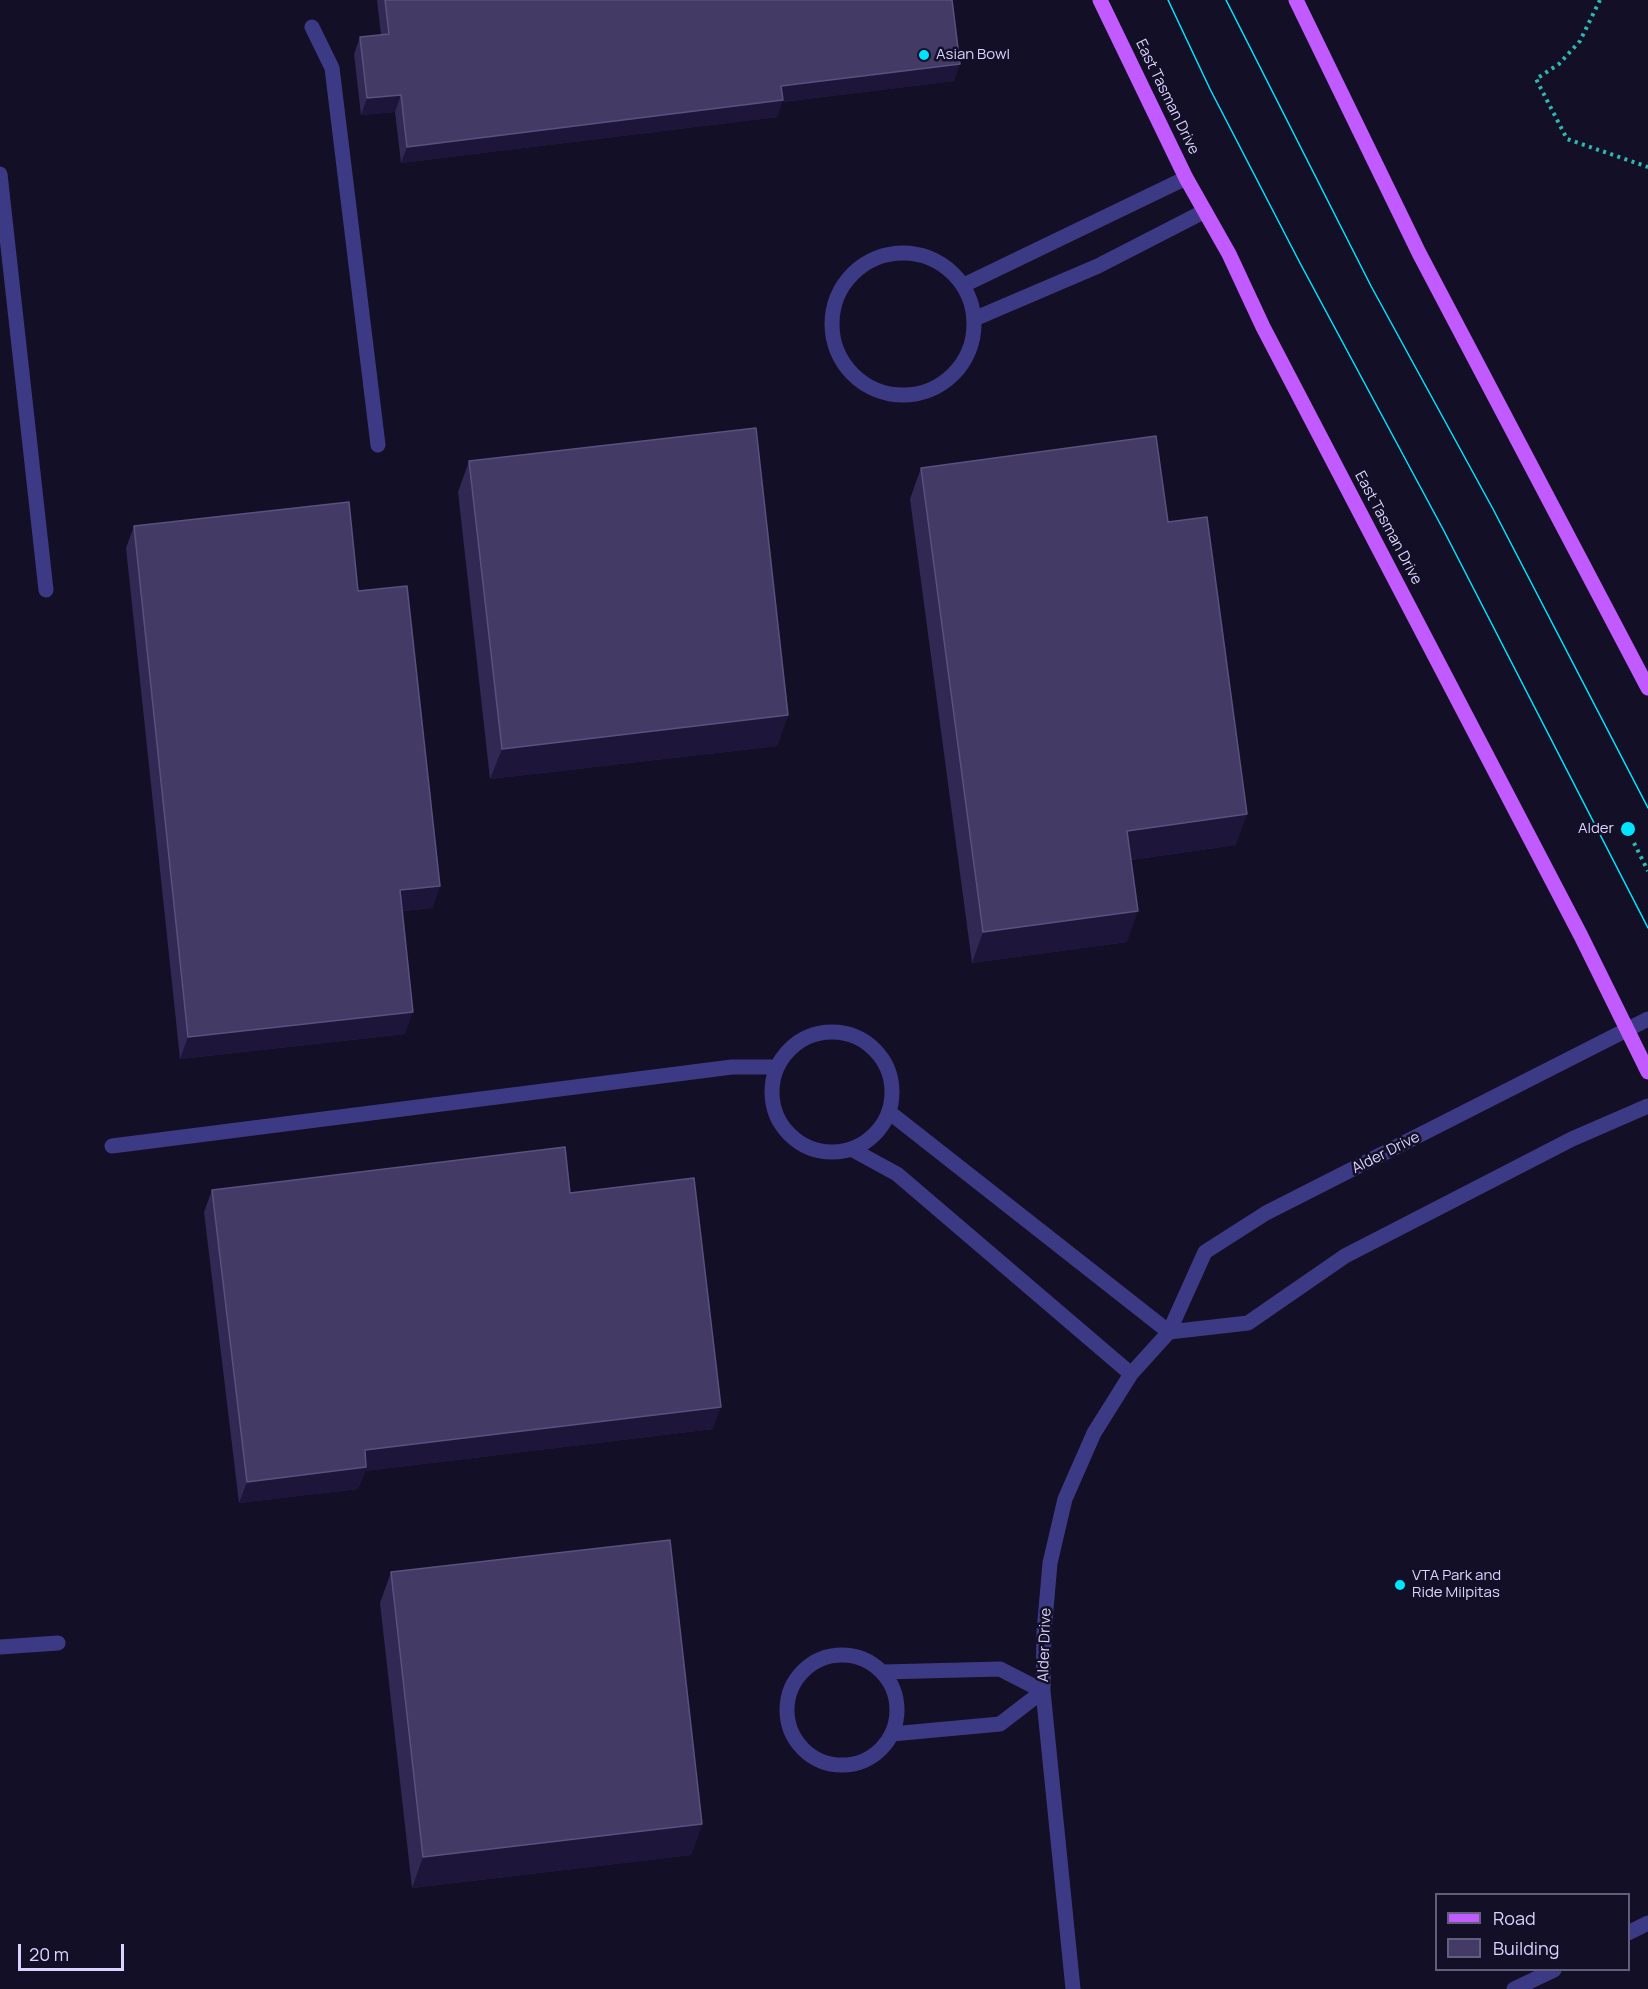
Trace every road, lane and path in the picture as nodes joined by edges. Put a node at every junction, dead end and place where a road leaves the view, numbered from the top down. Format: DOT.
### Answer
graph roads {
  1 [pos="1100,0"];
  2 [pos="1296,0"];
  3 [pos="1600,0"];
  4 [pos="312,27"];
  5 [pos="1648,167"];
  6 [pos="0,174"];
  7 [pos="1186,178"];
  8 [pos="1205,212"];
  9 [pos="964,285"];
  10 [pos="974,319"];
  11 [pos="378,445"];
  12 [pos="46,590"];
  13 [pos="1648,688"];
  14 [pos="1634,843"];
  15 [pos="1648,871"];
  16 [pos="1648,1019"];
  17 [pos="1627,1030"];
  18 [pos="777,1067"];
  19 [pos="1648,1072"];
  20 [pos="1648,1106"];
  21 [pos="889,1112"];
  22 [pos="112,1146"];
  23 [pos="853,1150"];
  24 [pos="1169,1332"];
  25 [pos="1131,1374"];
  26 [pos="58,1643"];
  27 [pos="0,1647"];
  28 [pos="883,1672"];
  29 [pos="1043,1691"];
  30 [pos="892,1734"];
  31 [pos="1648,1923"];
  32 [pos="1630,1932"];
  33 [pos="1552,1971"];
  34 [pos="1073,1989"];
  35 [pos="1514,1989"];
  1 -- 7 [label="main road, East Tasman Drive"];
  2 -- 13 [label="main road"];
  3 -- 5 [label="path"];
  4 -- 11 [label="street"];
  6 -- 12 [label="street"];
  7 -- 8 [label="main road, East Tasman Drive"];
  7 -- 9 [label="street"];
  8 -- 10 [label="street"];
  8 -- 17 [label="main road, East Tasman Drive"];
  9 -- 10 [label="street"];
  9 -- 10 [label="street"];
  14 -- 15 [label="path"];
  16 -- 17 [label="street, Alder Drive"];
  17 -- 19 [label="main road, East Tasman Drive"];
  17 -- 24 [label="street, Alder Drive"];
  18 -- 21 [label="street"];
  18 -- 22 [label="street"];
  18 -- 23 [label="street"];
  20 -- 24 [label="street"];
  21 -- 23 [label="street"];
  21 -- 24 [label="street"];
  23 -- 25 [label="street"];
  24 -- 25 [label="street, Alder Drive"];
  25 -- 29 [label="street, Alder Drive"];
  26 -- 27 [label="street"];
  28 -- 29 [label="street"];
  28 -- 30 [label="street"];
  28 -- 30 [label="street"];
  29 -- 30 [label="street"];
  29 -- 34 [label="street, Alder Drive"];
  31 -- 32 [label="street"];
  33 -- 35 [label="street"];
}
